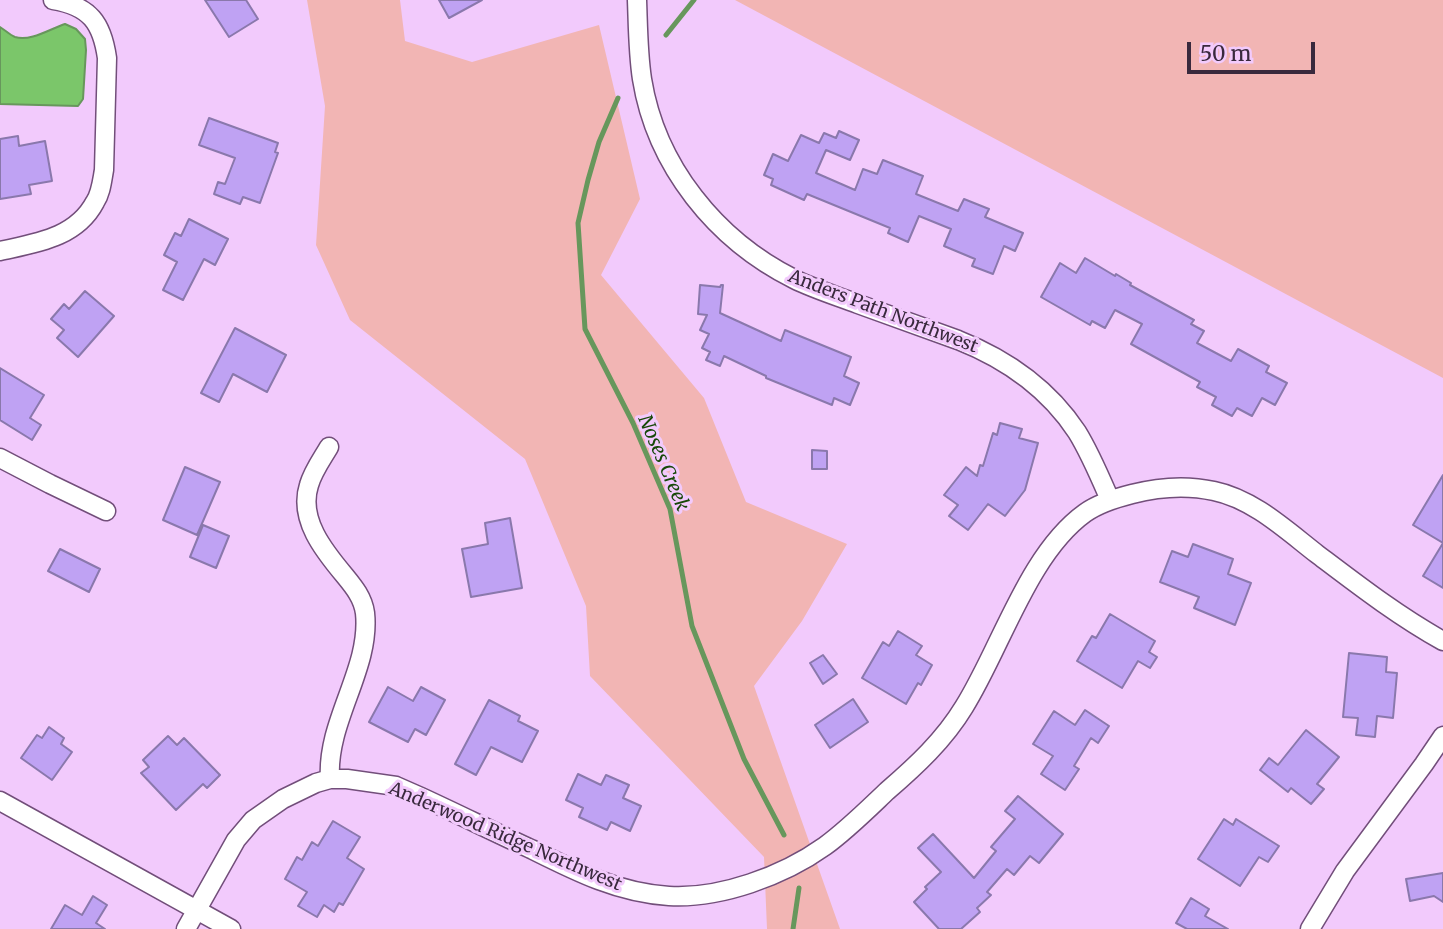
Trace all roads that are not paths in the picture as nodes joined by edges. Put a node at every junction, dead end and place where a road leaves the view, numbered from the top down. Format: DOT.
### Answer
graph roads {
  1 [pos="53,0"];
  2 [pos="637,0"];
  3 [pos="0,251"];
  4 [pos="329,447"];
  5 [pos="0,458"];
  6 [pos="1110,500"];
  7 [pos="106,511"];
  8 [pos="1443,641"];
  9 [pos="1443,736"];
  10 [pos="330,779"];
  11 [pos="0,801"];
  12 [pos="197,910"];
  13 [pos="186,929"];
  14 [pos="231,929"];
  15 [pos="1310,929"];
  1 -- 3 [label="street"];
  2 -- 6 [label="street, Anders Path Northwest"];
  4 -- 10 [label="street"];
  5 -- 7 [label="street"];
  6 -- 8 [label="street, Anderwood Ridge Northwest"];
  6 -- 10 [label="street, Anderwood Ridge Northwest"];
  9 -- 15 [label="street"];
  10 -- 12 [label="street, Anderwood Ridge Northwest"];
  11 -- 12 [label="street"];
  12 -- 13 [label="street, Anderwood Ridge Northwest"];
  12 -- 14 [label="street"];
}
